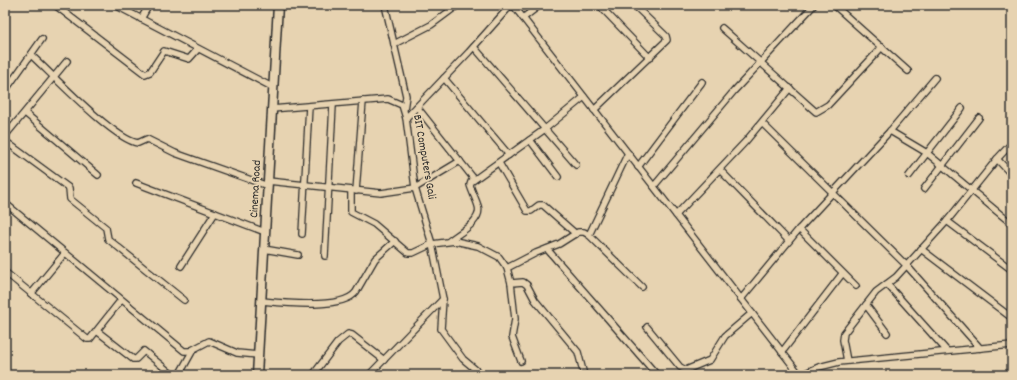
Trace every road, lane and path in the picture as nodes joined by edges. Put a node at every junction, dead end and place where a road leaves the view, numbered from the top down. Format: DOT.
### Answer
graph roads {
  1 [pos="55,5"];
  2 [pos="115,5"];
  3 [pos="149,5"];
  4 [pos="278,5"];
  5 [pos="384,5"];
  6 [pos="458,5"];
  7 [pos="512,5"];
  8 [pos="540,5"];
  9 [pos="599,5"];
  10 [pos="634,5"];
  11 [pos="689,5"];
  12 [pos="692,5"];
  13 [pos="814,5"];
  14 [pos="834,5"];
  15 [pos="523,18"];
  16 [pos="141,19"];
  17 [pos="722,28"];
  18 [pos="42,39"];
  19 [pos="394,44"];
  20 [pos="474,47"];
  21 [pos="882,47"];
  22 [pos="198,49"];
  23 [pos="31,55"];
  24 [pos="650,58"];
  25 [pos="67,62"];
  26 [pos="760,62"];
  27 [pos="908,71"];
  28 [pos="55,76"];
  29 [pos="444,78"];
  30 [pos="935,78"];
  31 [pos="702,82"];
  32 [pos="274,88"];
  33 [pos="790,88"];
  34 [pos="5,90"];
  35 [pos="584,97"];
  36 [pos="363,100"];
  37 [pos="333,105"];
  38 [pos="309,106"];
  39 [pos="417,106"];
  40 [pos="962,108"];
  41 [pos="272,109"];
  42 [pos="404,109"];
  43 [pos="594,110"];
  44 [pos="25,113"];
  45 [pos="406,118"];
  46 [pos="979,118"];
  47 [pos="762,123"];
  48 [pos="545,129"];
  49 [pos="890,131"];
  50 [pos="5,136"];
  51 [pos="530,140"];
  52 [pos="5,141"];
  53 [pos="1012,143"];
  54 [pos="628,153"];
  55 [pos="927,153"];
  56 [pos="509,155"];
  57 [pos="997,158"];
  58 [pos="460,161"];
  59 [pos="498,163"];
  60 [pos="576,165"];
  61 [pos="638,166"];
  62 [pos="942,166"];
  63 [pos="720,170"];
  64 [pos="98,175"];
  65 [pos="1012,175"];
  66 [pos="909,176"];
  67 [pos="558,177"];
  68 [pos="474,180"];
  69 [pos="136,183"];
  70 [pos="268,183"];
  71 [pos="304,186"];
  72 [pos="654,186"];
  73 [pos="328,188"];
  74 [pos="416,188"];
  75 [pos="924,188"];
  76 [pos="354,191"];
  77 [pos="971,191"];
  78 [pos="832,193"];
  79 [pos="5,203"];
  80 [pos="215,213"];
  81 [pos="676,215"];
  82 [pos="947,221"];
  83 [pos="1012,224"];
  84 [pos="799,229"];
  85 [pos="265,232"];
  86 [pos="302,234"];
  87 [pos="576,234"];
  88 [pos="589,235"];
  89 [pos="395,241"];
  90 [pos="449,241"];
  91 [pos="789,241"];
  92 [pos="432,244"];
  93 [pos="264,249"];
  94 [pos="547,249"];
  95 [pos="921,249"];
  96 [pos="64,253"];
  97 [pos="298,255"];
  98 [pos="325,256"];
  99 [pos="180,266"];
  100 [pos="906,266"];
  101 [pos="507,268"];
  102 [pos="1012,270"];
  103 [pos="5,272"];
  104 [pos="842,274"];
  105 [pos="511,283"];
  106 [pos="887,284"];
  107 [pos="856,286"];
  108 [pos="642,287"];
  109 [pos="31,294"];
  110 [pos="443,299"];
  111 [pos="741,299"];
  112 [pos="121,300"];
  113 [pos="184,300"];
  114 [pos="262,302"];
  115 [pos="866,305"];
  116 [pos="752,313"];
  117 [pos="1012,318"];
  118 [pos="647,327"];
  119 [pos="97,331"];
  120 [pos="887,333"];
  121 [pos="1012,345"];
  122 [pos="980,348"];
  123 [pos="193,350"];
  124 [pos="947,351"];
  125 [pos="782,352"];
  126 [pos="258,355"];
  127 [pos="384,360"];
  128 [pos="521,361"];
  129 [pos="847,361"];
  130 [pos="173,375"];
  131 [pos="179,375"];
  132 [pos="257,375"];
  133 [pos="313,375"];
  134 [pos="369,375"];
  135 [pos="482,375"];
  136 [pos="584,375"];
  137 [pos="657,375"];
  138 [pos="800,375"];
  1 -- 22 [label="street"];
  2 -- 16 [label="street"];
  3 -- 16 [label="street"];
  4 -- 32 [label="street, Cinema Road"];
  5 -- 19 [label="street"];
  6 -- 19 [label="street"];
  7 -- 15 [label="street"];
  7 -- 20 [label="street"];
  8 -- 15 [label="street"];
  9 -- 24 [label="street"];
  10 -- 24 [label="street"];
  11 -- 12 [label="street"];
  13 -- 26 [label="street"];
  14 -- 21 [label="street"];
  15 -- 35 [label="street"];
  16 -- 22 [label="street"];
  17 -- 26 [label="street"];
  18 -- 23 [label="street"];
  19 -- 42 [label="street"];
  20 -- 29 [label="street"];
  20 -- 48 [label="street"];
  21 -- 27 [label="street"];
  21 -- 33 [label="street"];
  22 -- 32 [label="street"];
  23 -- 28 [label="street"];
  23 -- 34 [label="street"];
  24 -- 43 [label="street"];
  25 -- 28 [label="street"];
  26 -- 33 [label="street"];
  26 -- 72 [label="street"];
  28 -- 44 [label="street"];
  28 -- 70 [label="street"];
  29 -- 39 [label="street"];
  29 -- 56 [label="street"];
  30 -- 49 [label="street"];
  31 -- 61 [label="street"];
  32 -- 41 [label="street, Cinema Road"];
  33 -- 47 [label="street"];
  35 -- 43 [label="street"];
  35 -- 48 [label="street"];
  36 -- 37 [label="street, BIT Computers Gali"];
  36 -- 42 [label="street, BIT Computers Gali"];
  36 -- 76 [label="street"];
  37 -- 38 [label="street, BIT Computers Gali"];
  37 -- 73 [label="street"];
  38 -- 41 [label="street, BIT Computers Gali"];
  38 -- 71 [label="street"];
  39 -- 45 [label="street"];
  39 -- 58 [label="street"];
  40 -- 55 [label="street"];
  41 -- 70 [label="street, Cinema Road"];
  42 -- 45 [label="street, BIT Computers Gali"];
  43 -- 54 [label="street"];
  44 -- 50 [label="street"];
  44 -- 64 [label="street"];
  45 -- 74 [label="street, BIT Computers Gali"];
  46 -- 62 [label="street"];
  47 -- 63 [label="street"];
  47 -- 78 [label="street"];
  48 -- 51 [label="street"];
  48 -- 60 [label="street"];
  49 -- 55 [label="street"];
  49 -- 78 [label="street"];
  51 -- 56 [label="street"];
  51 -- 67 [label="street"];
  52 -- 113 [label="street"];
  53 -- 57 [label="street"];
  54 -- 61 [label="street"];
  54 -- 88 [label="street"];
  55 -- 62 [label="street"];
  55 -- 66 [label="street"];
  56 -- 59 [label="street"];
  57 -- 65 [label="street"];
  57 -- 77 [label="street"];
  58 -- 68 [label="street"];
  58 -- 74 [label="street"];
  59 -- 68 [label="street"];
  59 -- 87 [label="street"];
  61 -- 72 [label="street"];
  62 -- 75 [label="street"];
  62 -- 77 [label="street"];
  63 -- 81 [label="street"];
  63 -- 91 [label="street"];
  68 -- 90 [label="street"];
  69 -- 80 [label="street"];
  70 -- 71 [label="street"];
  70 -- 85 [label="street, Cinema Road"];
  71 -- 73 [label="street"];
  71 -- 86 [label="street"];
  72 -- 81 [label="street"];
  73 -- 76 [label="street"];
  73 -- 98 [label="street"];
  74 -- 76 [label="street"];
  74 -- 92 [label="street, BIT Computers Gali"];
  76 -- 89 [label="street"];
  77 -- 82 [label="street"];
  77 -- 83 [label="street"];
  78 -- 84 [label="street"];
  78 -- 100 [label="street"];
  79 -- 96 [label="street"];
  80 -- 85 [label="street"];
  80 -- 99 [label="street"];
  81 -- 111 [label="street"];
  82 -- 95 [label="street"];
  82 -- 102 [label="street"];
  84 -- 91 [label="street"];
  84 -- 104 [label="street"];
  85 -- 93 [label="street, Cinema Road"];
  87 -- 88 [label="street"];
  87 -- 94 [label="street"];
  88 -- 108 [label="street"];
  89 -- 92 [label="street"];
  89 -- 114 [label="street"];
  90 -- 92 [label="street"];
  90 -- 101 [label="street"];
  91 -- 111 [label="street"];
  92 -- 110 [label="street, BIT Computers Gali"];
  93 -- 97 [label="street"];
  93 -- 114 [label="street, Cinema Road"];
  94 -- 101 [label="street"];
  94 -- 137 [label="street"];
  95 -- 100 [label="street"];
  95 -- 117 [label="street"];
  96 -- 109 [label="street"];
  96 -- 112 [label="street"];
  100 -- 106 [label="street"];
  100 -- 122 [label="street"];
  101 -- 105 [label="street"];
  103 -- 109 [label="street"];
  104 -- 107 [label="street"];
  104 -- 125 [label="street"];
  105 -- 128 [label="street"];
  105 -- 136 [label="street"];
  106 -- 115 [label="street"];
  106 -- 124 [label="street"];
  109 -- 119 [label="street"];
  110 -- 127 [label="street"];
  110 -- 135 [label="street, BIT Computers Gali"];
  111 -- 116 [label="street"];
  112 -- 119 [label="street"];
  112 -- 123 [label="street"];
  114 -- 126 [label="street, Cinema Road"];
  115 -- 120 [label="street"];
  115 -- 129 [label="street"];
  116 -- 118 [label="street"];
  116 -- 125 [label="street"];
  119 -- 130 [label="street"];
  121 -- 122 [label="street"];
  122 -- 124 [label="street"];
  123 -- 126 [label="street"];
  123 -- 131 [label="street"];
  124 -- 129 [label="street"];
  125 -- 138 [label="street"];
  126 -- 132 [label="street, Cinema Road"];
  127 -- 133 [label="street"];
  127 -- 134 [label="street"];
  129 -- 138 [label="street"];
}
